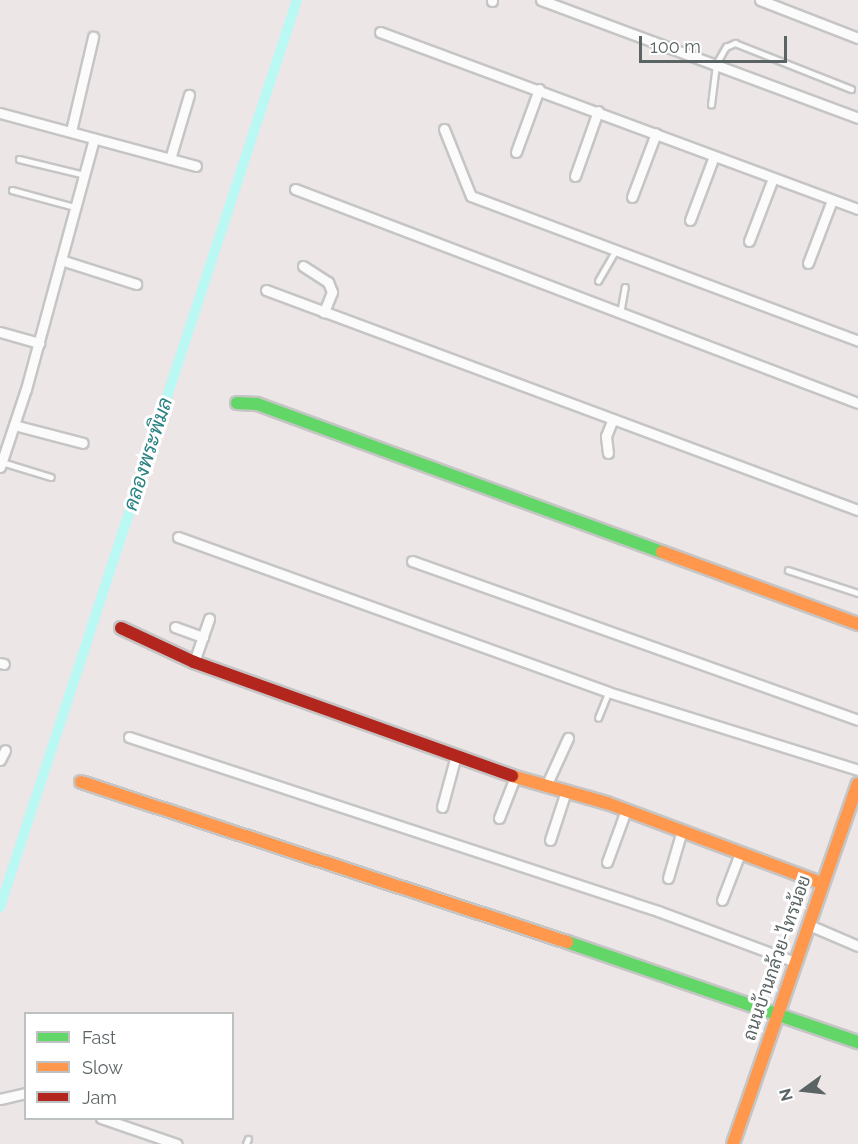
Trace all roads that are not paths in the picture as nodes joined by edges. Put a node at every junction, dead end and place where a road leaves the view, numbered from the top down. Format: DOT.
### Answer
graph roads {
  1 [pos="541,0"];
  2 [pos="760,0"];
  3 [pos="380,32"];
  4 [pos="93,37"];
  5 [pos="858,38"];
  6 [pos="716,64"];
  7 [pos="539,88"];
  8 [pos="851,89"];
  9 [pos="189,95"];
  10 [pos="711,105"];
  11 [pos="598,111"];
  12 [pos="0,113"];
  13 [pos="858,118"];
  14 [pos="444,129"];
  15 [pos="71,132"];
  16 [pos="656,133"];
  17 [pos="94,138"];
  18 [pos="516,152"];
  19 [pos="714,156"];
  20 [pos="19,159"];
  21 [pos="170,159"];
  22 [pos="196,165"];
  23 [pos="85,175"];
  24 [pos="575,176"];
  25 [pos="774,178"];
  26 [pos="295,189"];
  27 [pos="12,190"];
  28 [pos="632,197"];
  29 [pos="832,200"];
  30 [pos="75,207"];
  31 [pos="858,209"];
  32 [pos="690,220"];
  33 [pos="749,241"];
  34 [pos="615,252"];
  35 [pos="61,260"];
  36 [pos="808,262"];
  37 [pos="303,266"];
  38 [pos="598,281"];
  39 [pos="136,284"];
  40 [pos="625,287"];
  41 [pos="266,290"];
  42 [pos="324,312"];
  43 [pos="620,314"];
  44 [pos="0,332"];
  45 [pos="858,341"];
  46 [pos="39,343"];
  47 [pos="237,403"];
  48 [pos="858,403"];
  49 [pos="613,419"];
  50 [pos="14,425"];
  51 [pos="83,443"];
  52 [pos="608,453"];
  53 [pos="1,465"];
  54 [pos="51,477"];
  55 [pos="858,510"];
  56 [pos="178,537"];
  57 [pos="412,561"];
  58 [pos="788,570"];
  59 [pos="858,592"];
  60 [pos="209,619"];
  61 [pos="858,624"];
  62 [pos="175,627"];
  63 [pos="121,628"];
  64 [pos="203,637"];
  65 [pos="194,662"];
  66 [pos="608,692"];
  67 [pos="598,718"];
  68 [pos="858,720"];
  69 [pos="129,737"];
  70 [pos="568,738"];
  71 [pos="5,750"];
  72 [pos="456,755"];
  73 [pos="0,760"];
  74 [pos="858,770"];
  75 [pos="515,777"];
  76 [pos="81,782"];
  77 [pos="858,784"];
  78 [pos="546,786"];
  79 [pos="566,791"];
  80 [pos="442,807"];
  81 [pos="626,810"];
  82 [pos="499,818"];
  83 [pos="682,830"];
  84 [pos="550,840"];
  85 [pos="740,853"];
  86 [pos="607,862"];
  87 [pos="668,878"];
  88 [pos="821,883"];
  89 [pos="722,900"];
  90 [pos="809,924"];
  91 [pos="858,946"];
  92 [pos="795,962"];
  93 [pos="777,1015"];
  94 [pos="858,1042"];
  95 [pos="24,1094"];
  96 [pos="0,1099"];
  97 [pos="104,1120"];
  98 [pos="177,1144"];
  99 [pos="733,1144"];
  1 -- 6 [label="street"];
  2 -- 5 [label="street"];
  3 -- 7 [label="street"];
  4 -- 15 [label="street"];
  6 -- 8 [label="lane"];
  6 -- 10 [label="lane"];
  6 -- 13 [label="street"];
  7 -- 11 [label="street"];
  7 -- 18 [label="street"];
  9 -- 21 [label="street"];
  11 -- 16 [label="street"];
  11 -- 24 [label="street"];
  12 -- 15 [label="street"];
  14 -- 34 [label="street"];
  15 -- 17 [label="street"];
  16 -- 19 [label="street"];
  16 -- 28 [label="street"];
  17 -- 21 [label="street"];
  17 -- 23 [label="street"];
  19 -- 25 [label="street"];
  19 -- 32 [label="street"];
  20 -- 23 [label="lane"];
  21 -- 22 [label="street"];
  23 -- 30 [label="street"];
  25 -- 29 [label="street"];
  25 -- 33 [label="street"];
  26 -- 43 [label="street"];
  27 -- 30 [label="lane"];
  29 -- 31 [label="street"];
  29 -- 36 [label="street"];
  30 -- 35 [label="street"];
  34 -- 38 [label="lane"];
  34 -- 45 [label="street"];
  35 -- 39 [label="street"];
  35 -- 46 [label="street"];
  37 -- 42 [label="street"];
  40 -- 43 [label="lane"];
  41 -- 42 [label="street"];
  42 -- 49 [label="street"];
  43 -- 48 [label="street"];
  44 -- 46 [label="street"];
  46 -- 50 [label="street"];
  47 -- 61 [label="street"];
  49 -- 52 [label="street"];
  49 -- 55 [label="street"];
  50 -- 51 [label="street"];
  50 -- 53 [label="street"];
  53 -- 54 [label="lane"];
  56 -- 66 [label="street"];
  57 -- 68 [label="street"];
  58 -- 59 [label="lane"];
  60 -- 64 [label="street"];
  62 -- 64 [label="street"];
  63 -- 65 [label="street"];
  64 -- 65 [label="street"];
  65 -- 72 [label="street"];
  66 -- 67 [label="lane"];
  66 -- 74 [label="street"];
  69 -- 92 [label="street"];
  70 -- 78 [label="street"];
  71 -- 73 [label="street"];
  72 -- 75 [label="street"];
  72 -- 80 [label="street"];
  75 -- 78 [label="street"];
  75 -- 82 [label="street"];
  76 -- 93 [label="street"];
  77 -- 88 [label="street, ถนนบ้านกล้วย-ไทรน้อย"];
  78 -- 79 [label="street"];
  79 -- 81 [label="street"];
  79 -- 84 [label="street"];
  81 -- 83 [label="street"];
  81 -- 86 [label="street"];
  83 -- 85 [label="street"];
  83 -- 87 [label="street"];
  85 -- 88 [label="street"];
  85 -- 89 [label="street"];
  88 -- 90 [label="street, ถนนบ้านกล้วย-ไทรน้อย"];
  90 -- 91 [label="street"];
  90 -- 92 [label="street, ถนนบ้านกล้วย-ไทรน้อย"];
  92 -- 93 [label="street, ถนนบ้านกล้วย-ไทรน้อย"];
  93 -- 94 [label="street"];
  93 -- 99 [label="street, ถนนบ้านกล้วย-ไทรน้อย"];
  95 -- 96 [label="street"];
  97 -- 98 [label="street"];
}
